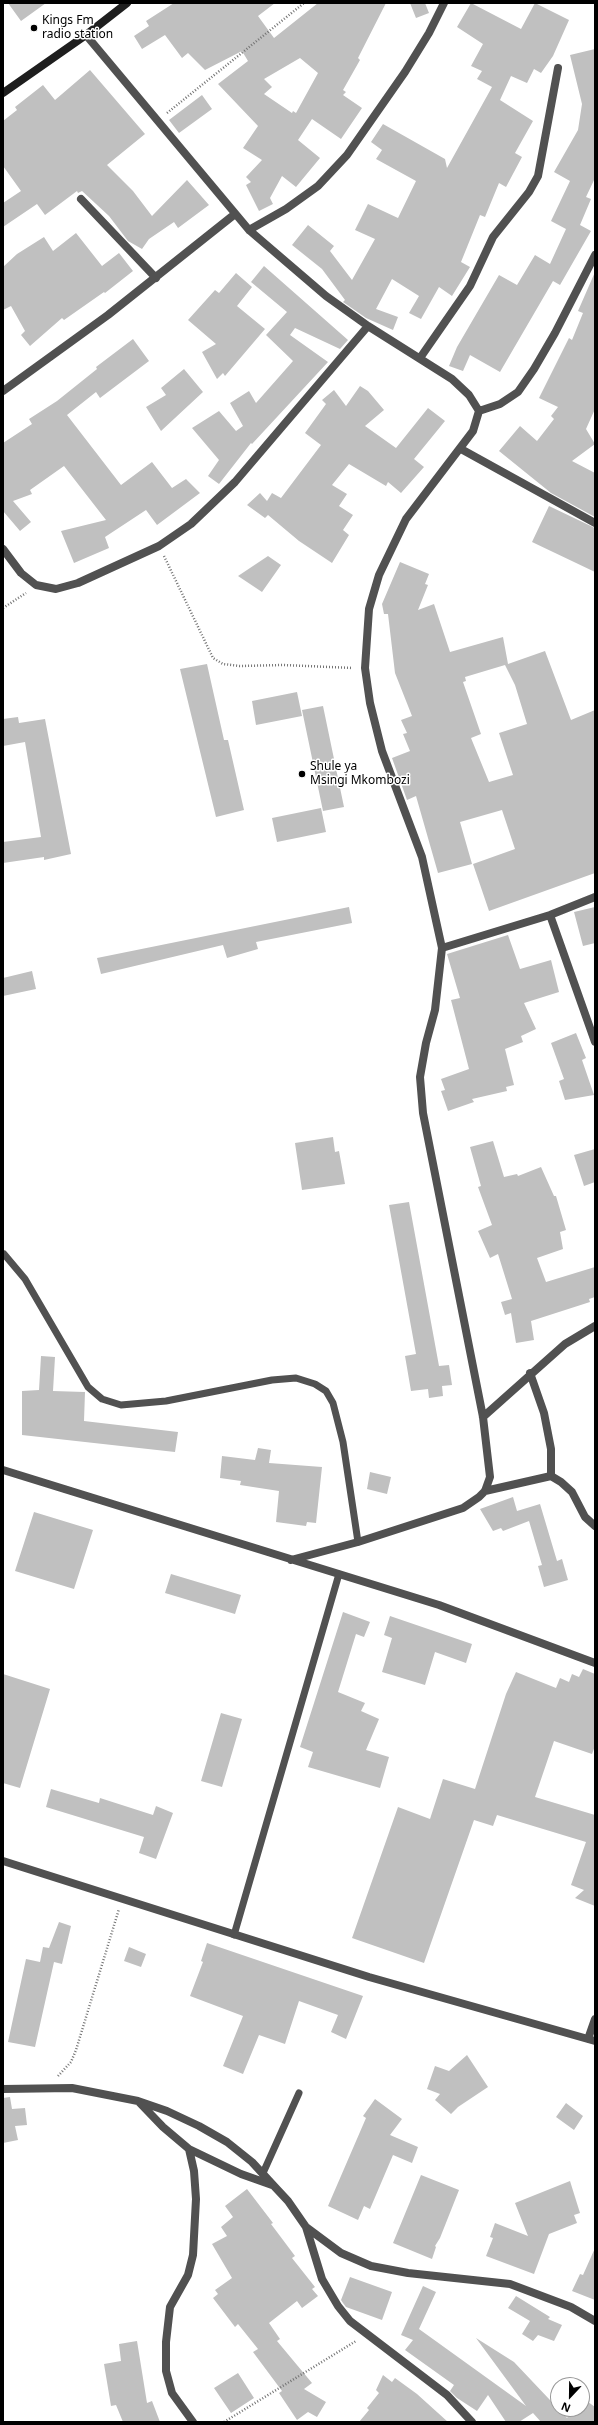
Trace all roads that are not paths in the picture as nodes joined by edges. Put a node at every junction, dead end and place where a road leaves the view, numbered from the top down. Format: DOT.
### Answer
graph roads {
  1 [pos="127,3"];
  2 [pos="444,3"];
  3 [pos="86,35"];
  4 [pos="558,68"];
  5 [pos="3,93"];
  6 [pos="81,199"];
  7 [pos="235,214"];
  8 [pos="249,230"];
  9 [pos="595,255"];
  10 [pos="156,278"];
  11 [pos="368,326"];
  12 [pos="420,358"];
  13 [pos="3,391"];
  14 [pos="479,411"];
  15 [pos="461,449"];
  16 [pos="595,523"];
  17 [pos="3,549"];
  18 [pos="595,897"];
  19 [pos="550,915"];
  20 [pos="442,948"];
  21 [pos="595,1042"];
  22 [pos="4,1254"];
  23 [pos="595,1326"];
  24 [pos="530,1374"];
  25 [pos="483,1417"];
  26 [pos="3,1470"];
  27 [pos="551,1476"];
  28 [pos="484,1491"];
  29 [pos="595,1526"];
  30 [pos="358,1542"];
  31 [pos="290,1560"];
  32 [pos="339,1574"];
  33 [pos="595,1663"];
  34 [pos="3,1861"];
  35 [pos="234,1935"];
  36 [pos="595,2019"];
  37 [pos="592,2040"];
  38 [pos="3,2089"];
  39 [pos="299,2093"];
  40 [pos="138,2101"];
  41 [pos="189,2149"];
  42 [pos="263,2173"];
  43 [pos="274,2186"];
  44 [pos="306,2227"];
  45 [pos="595,2321"];
  46 [pos="193,2422"];
  47 [pos="472,2422"];
  1 -- 3 [label="street"];
  2 -- 8 [label="street"];
  3 -- 5 [label="street"];
  3 -- 7 [label="street"];
  4 -- 12 [label="street"];
  6 -- 10 [label="street"];
  7 -- 8 [label="street"];
  7 -- 10 [label="street"];
  8 -- 11 [label="street"];
  9 -- 14 [label="street"];
  10 -- 13 [label="street"];
  11 -- 12 [label="street"];
  11 -- 17 [label="street"];
  12 -- 14 [label="street"];
  14 -- 15 [label="street"];
  15 -- 16 [label="street"];
  15 -- 20 [label="street"];
  18 -- 19 [label="street"];
  19 -- 20 [label="street"];
  19 -- 21 [label="street"];
  20 -- 25 [label="street"];
  22 -- 30 [label="lane"];
  23 -- 24 [label="street"];
  24 -- 25 [label="street"];
  24 -- 27 [label="street"];
  25 -- 28 [label="street"];
  26 -- 31 [label="street"];
  27 -- 28 [label="street"];
  27 -- 29 [label="street"];
  28 -- 30 [label="street"];
  30 -- 31 [label="street"];
  31 -- 32 [label="street"];
  32 -- 33 [label="street"];
  32 -- 35 [label="lane"];
  34 -- 35 [label="street"];
  35 -- 37 [label="street"];
  36 -- 37 [label="street"];
  38 -- 40 [label="street"];
  39 -- 42 [label="lane"];
  40 -- 41 [label="street"];
  40 -- 42 [label="street"];
  41 -- 43 [label="street"];
  41 -- 46 [label="street"];
  42 -- 43 [label="street"];
  43 -- 44 [label="street"];
  44 -- 45 [label="street"];
  44 -- 47 [label="street"];
}
